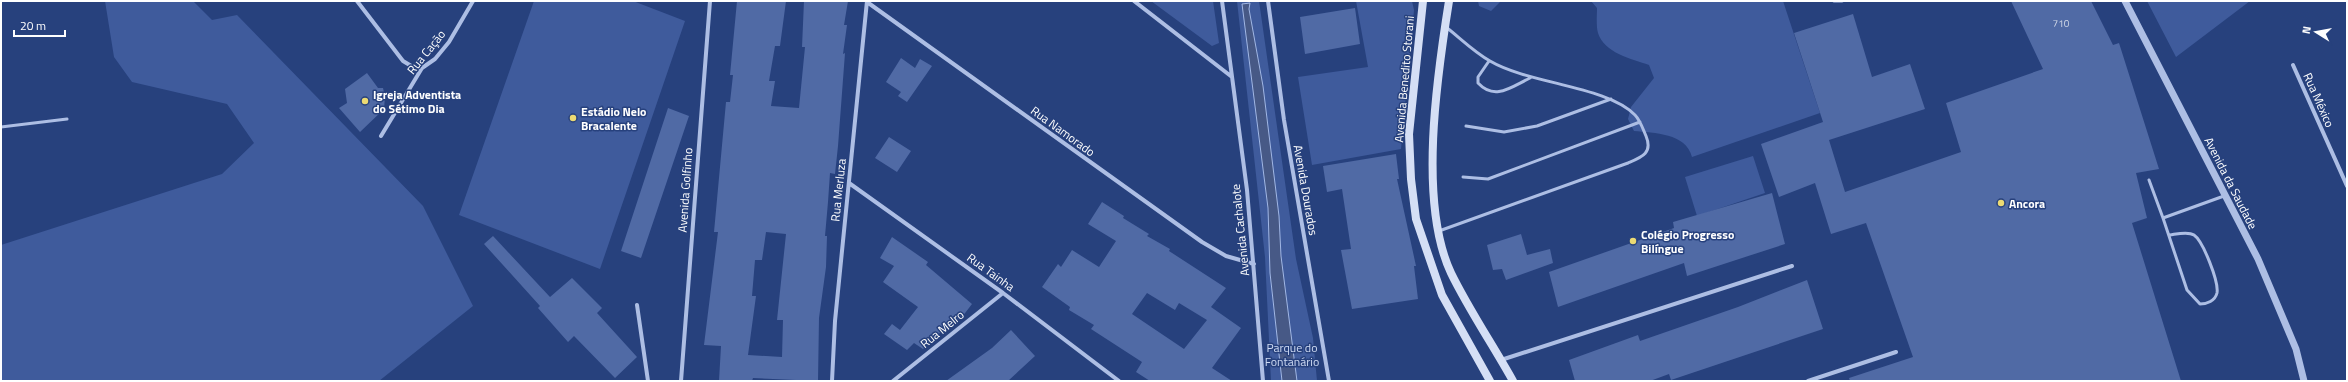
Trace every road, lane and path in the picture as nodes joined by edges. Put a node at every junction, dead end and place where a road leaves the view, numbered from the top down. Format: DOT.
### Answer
graph roads {
  1 [pos="357,1"];
  2 [pos="473,1"];
  3 [pos="710,1"];
  4 [pos="1134,1"];
  5 [pos="1222,1"];
  6 [pos="1268,1"];
  7 [pos="1423,1"];
  8 [pos="1449,1"];
  9 [pos="1834,1"];
  10 [pos="1842,1"];
  11 [pos="2125,1"];
  12 [pos="867,2"];
  13 [pos="1445,26"];
  14 [pos="1489,61"];
  15 [pos="2293,65"];
  16 [pos="422,68"];
  17 [pos="1232,76"];
  18 [pos="1530,78"];
  19 [pos="1611,99"];
  20 [pos="67,119"];
  21 [pos="1640,122"];
  22 [pos="1466,126"];
  23 [pos="1,127"];
  24 [pos="381,136"];
  25 [pos="1463,177"];
  26 [pos="2149,180"];
  27 [pos="849,183"];
  28 [pos="2347,186"];
  29 [pos="2226,195"];
  30 [pos="2163,218"];
  31 [pos="1438,232"];
  32 [pos="2170,235"];
  33 [pos="1254,264"];
  34 [pos="1792,266"];
  35 [pos="1003,293"];
  36 [pos="637,305"];
  37 [pos="1896,352"];
  38 [pos="1501,360"];
  39 [pos="648,381"];
  40 [pos="681,381"];
  41 [pos="832,381"];
  42 [pos="893,381"];
  43 [pos="1120,381"];
  44 [pos="1263,381"];
  45 [pos="1329,381"];
  46 [pos="1490,381"];
  47 [pos="1513,381"];
  48 [pos="1808,381"];
  49 [pos="2304,381"];
  1 -- 16 [label="street"];
  2 -- 16 [label="street, Rua Cação"];
  3 -- 40 [label="street, Avenida Golfinho"];
  4 -- 17 [label="street"];
  5 -- 17 [label="street, Avenida Cachalote"];
  6 -- 45 [label="street, Avenida Dourados"];
  7 -- 46 [label="main road, Avenida Benedito Storani"];
  8 -- 13 [label="main road"];
  9 -- 10 [label="lane"];
  11 -- 29 [label="street, Avenida da Saudade"];
  12 -- 27 [label="street, Rua Merluza"];
  12 -- 33 [label="street, Rua Namorado"];
  13 -- 14 [label="lane"];
  13 -- 31 [label="main road"];
  14 -- 18 [label="lane"];
  14 -- 18 [label="lane"];
  15 -- 28 [label="street, Rua México"];
  16 -- 24 [label="street, Rua Cação"];
  17 -- 33 [label="street, Avenida Cachalote"];
  18 -- 19 [label="lane"];
  19 -- 21 [label="lane"];
  19 -- 22 [label="lane"];
  20 -- 23 [label="lane"];
  21 -- 25 [label="lane"];
  21 -- 31 [label="lane"];
  26 -- 30 [label="lane"];
  27 -- 35 [label="street, Rua Tainha"];
  27 -- 41 [label="street, Rua Merluza"];
  29 -- 30 [label="lane"];
  29 -- 49 [label="street, Avenida da Saudade"];
  30 -- 32 [label="lane"];
  31 -- 38 [label="main road"];
  32 -- 32 [label="lane"];
  33 -- 44 [label="street, Avenida Cachalote"];
  34 -- 38 [label="street"];
  35 -- 42 [label="street, Rua Melro"];
  35 -- 43 [label="street, Rua Tainha"];
  36 -- 39 [label="street"];
  37 -- 48 [label="street"];
  38 -- 47 [label="main road"];
}
